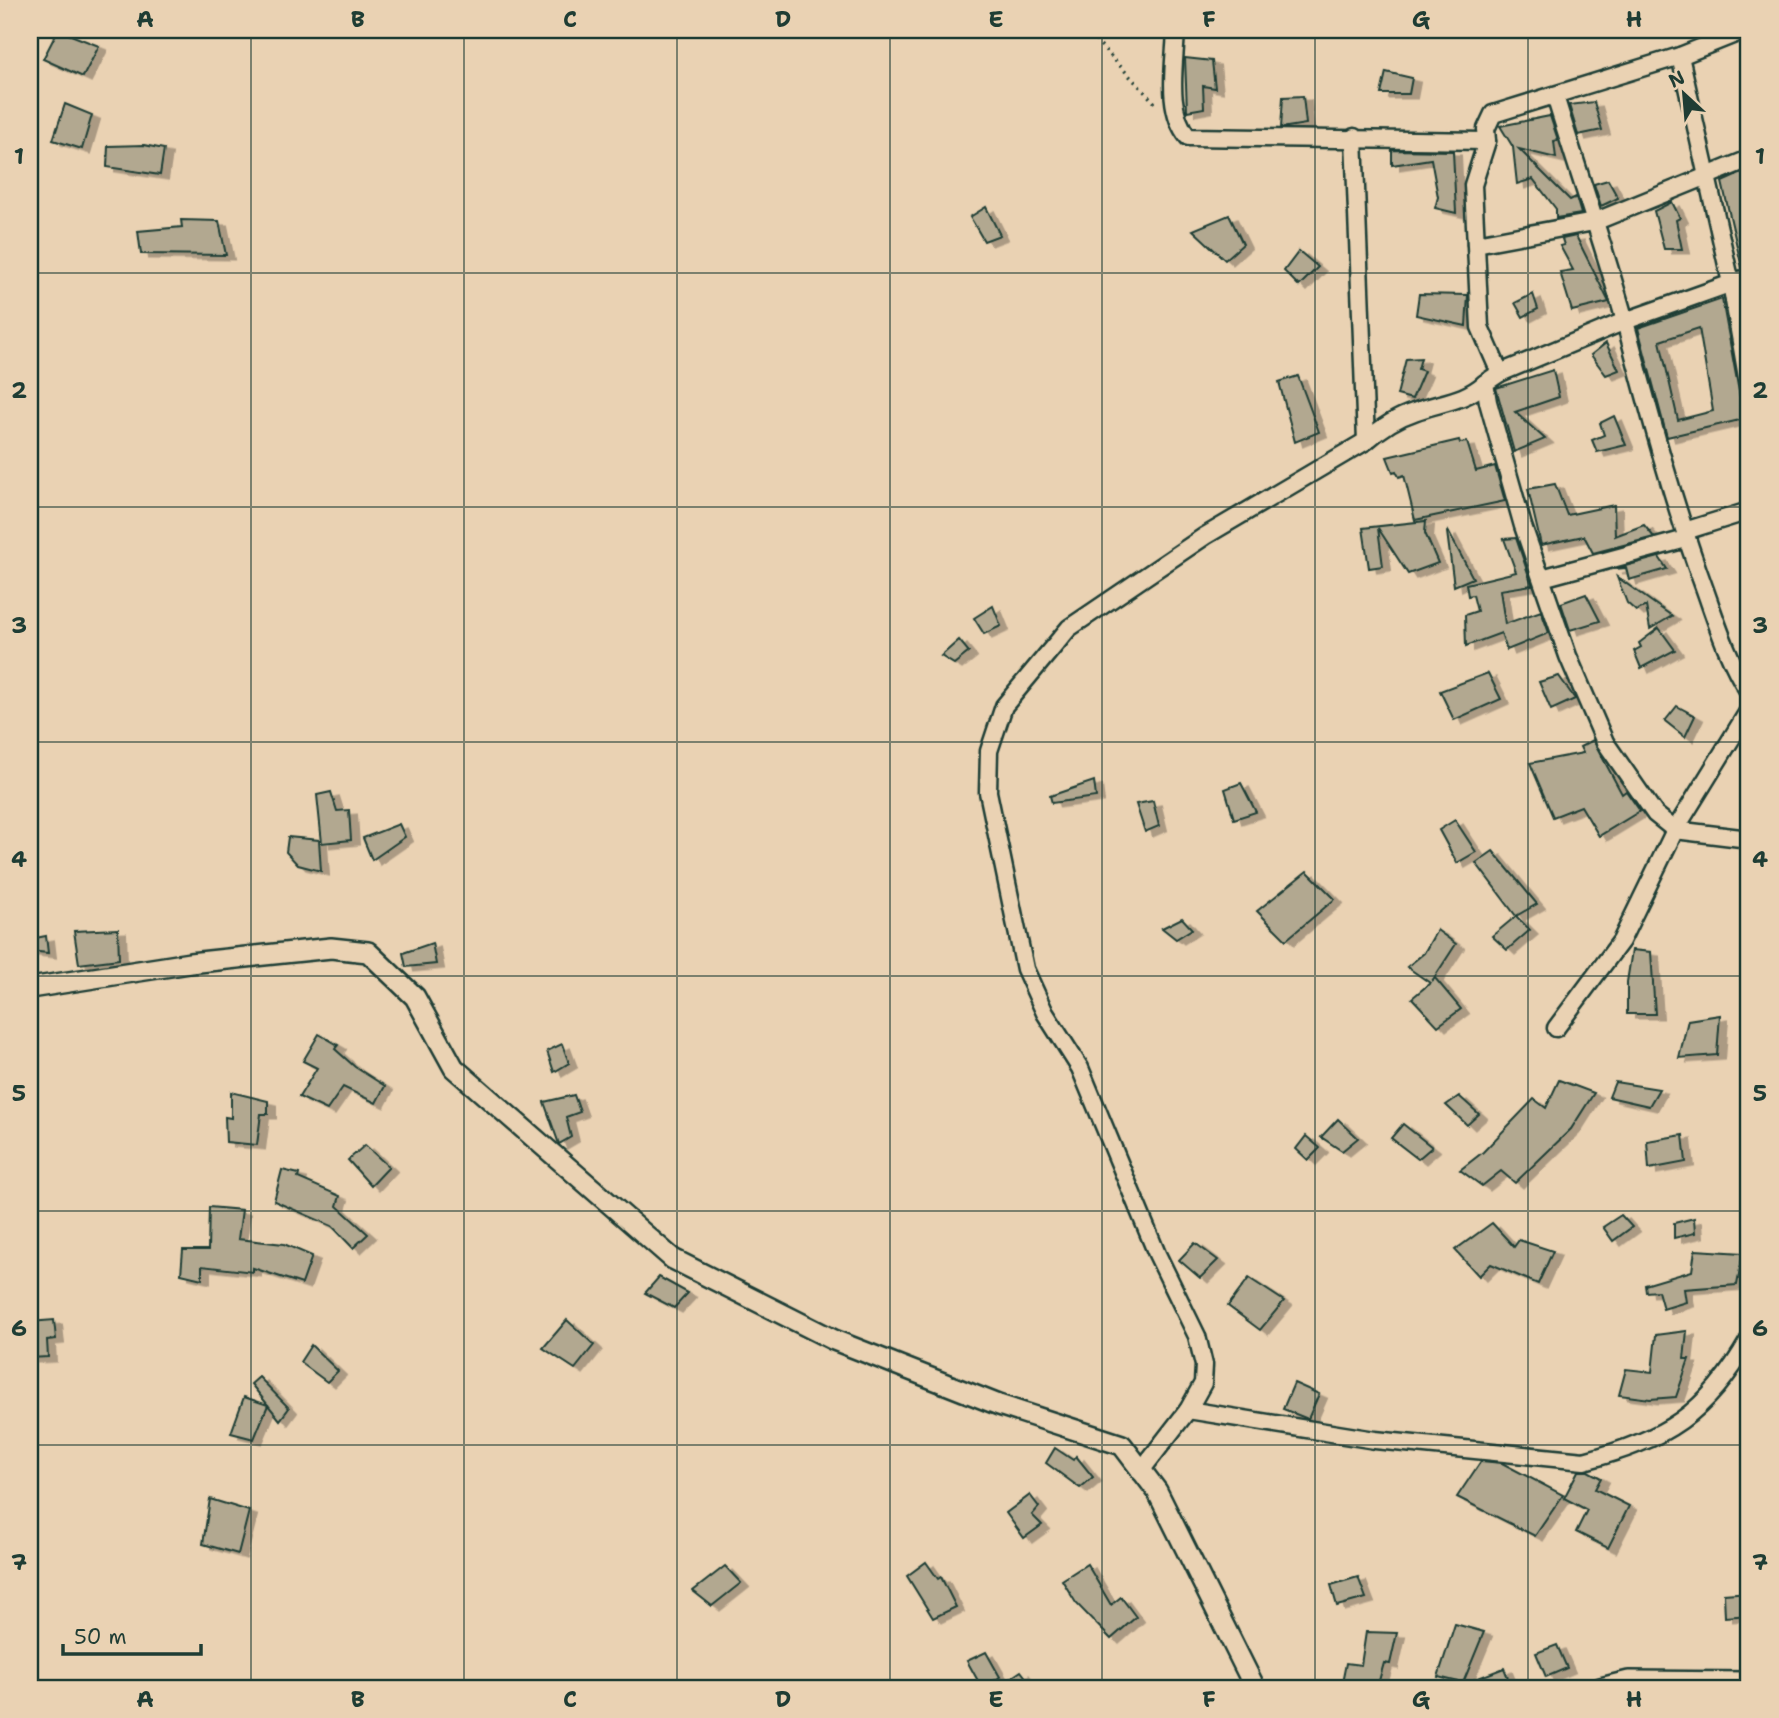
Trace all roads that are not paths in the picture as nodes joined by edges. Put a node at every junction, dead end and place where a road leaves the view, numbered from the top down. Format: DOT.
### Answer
graph roads {
  1 [pos="1176,30"];
  2 [pos="1745,30"];
  3 [pos="1680,56"];
  4 [pos="1555,96"];
  5 [pos="1354,137"];
  6 [pos="1487,141"];
  7 [pos="1749,159"];
  8 [pos="1707,174"];
  9 [pos="1594,222"];
  10 [pos="1476,244"];
  11 [pos="1749,277"];
  12 [pos="1731,283"];
  13 [pos="1625,321"];
  14 [pos="1500,373"];
  15 [pos="1485,383"];
  16 [pos="1749,388"];
  17 [pos="1366,441"];
  18 [pos="1749,511"];
  19 [pos="1686,539"];
  20 [pos="1542,578"];
  21 [pos="1749,692"];
  22 [pos="1749,710"];
  23 [pos="1675,830"];
  24 [pos="1749,839"];
  25 [pos="30,988"];
  26 [pos="1556,1028"];
  27 [pos="1749,1340"];
  28 [pos="1188,1410"];
  29 [pos="1140,1472"];
  30 [pos="1749,1682"];
  31 [pos="1255,1688"];
  32 [pos="1601,1688"];
  1 -- 5 [label="street"];
  2 -- 3 [label="street"];
  3 -- 4 [label="street"];
  3 -- 8 [label="street"];
  4 -- 6 [label="street"];
  4 -- 9 [label="street"];
  5 -- 6 [label="street"];
  5 -- 17 [label="street"];
  6 -- 10 [label="street"];
  7 -- 8 [label="street"];
  8 -- 9 [label="street"];
  8 -- 12 [label="street"];
  9 -- 10 [label="street"];
  9 -- 13 [label="street"];
  10 -- 14 [label="street"];
  11 -- 12 [label="street"];
  12 -- 13 [label="street"];
  12 -- 16 [label="street"];
  13 -- 14 [label="street"];
  13 -- 19 [label="street"];
  14 -- 15 [label="street"];
  15 -- 17 [label="street"];
  15 -- 20 [label="street"];
  17 -- 28 [label="street"];
  18 -- 19 [label="street"];
  19 -- 20 [label="street"];
  19 -- 21 [label="street"];
  20 -- 23 [label="street"];
  22 -- 23 [label="street"];
  23 -- 24 [label="street"];
  23 -- 26 [label="street"];
  25 -- 29 [label="street"];
  27 -- 28 [label="street"];
  28 -- 29 [label="street"];
  29 -- 31 [label="street"];
  30 -- 32 [label="street"];
}
